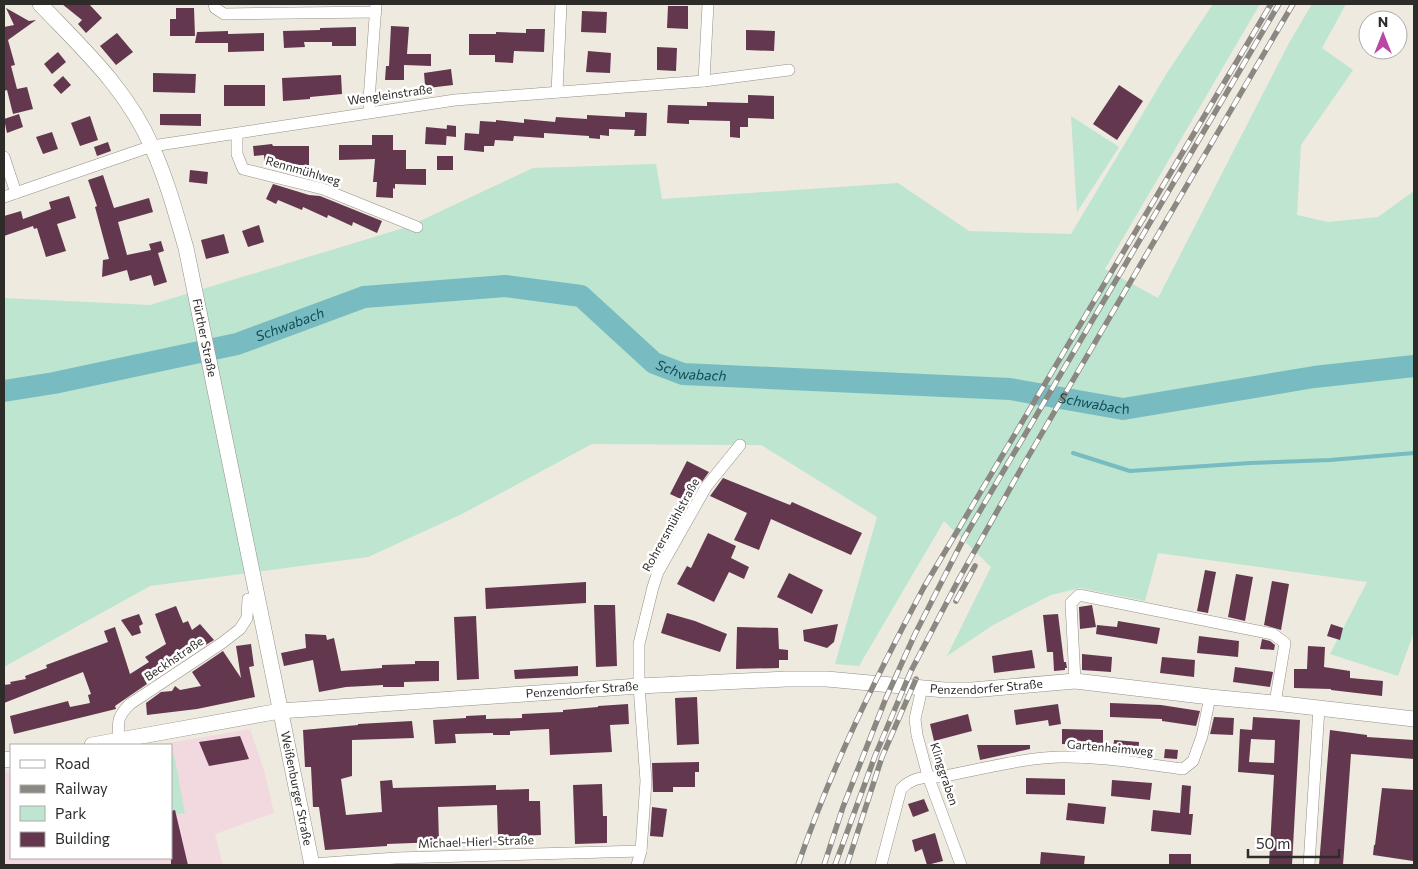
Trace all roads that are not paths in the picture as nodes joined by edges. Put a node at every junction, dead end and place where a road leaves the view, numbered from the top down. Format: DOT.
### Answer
graph roads {
  1 [pos="40,4"];
  2 [pos="214,4"];
  3 [pos="561,4"];
  4 [pos="708,4"];
  5 [pos="376,8"];
  6 [pos="789,70"];
  7 [pos="704,81"];
  8 [pos="557,92"];
  9 [pos="370,112"];
  10 [pos="237,134"];
  11 [pos="152,146"];
  12 [pos="4,157"];
  13 [pos="16,193"];
  14 [pos="4,197"];
  15 [pos="417,226"];
  16 [pos="740,445"];
  17 [pos="248,599"];
  18 [pos="1075,681"];
  19 [pos="640,686"];
  20 [pos="922,688"];
  21 [pos="1210,698"];
  22 [pos="1275,703"];
  23 [pos="1319,708"];
  24 [pos="280,711"];
  25 [pos="1414,719"];
  26 [pos="119,740"];
  27 [pos="97,744"];
  28 [pos="928,776"];
  29 [pos="641,851"];
  30 [pos="312,865"];
  31 [pos="637,865"];
  32 [pos="881,865"];
  33 [pos="961,865"];
  34 [pos="1309,865"];
  1 -- 11 [label="main road, Fürther Straße"];
  2 -- 5 [label="street"];
  3 -- 8 [label="street"];
  4 -- 7 [label="street"];
  5 -- 9 [label="street"];
  6 -- 7 [label="street, Wengleinstraße"];
  7 -- 8 [label="street, Wengleinstraße"];
  8 -- 9 [label="street, Wengleinstraße"];
  9 -- 10 [label="street, Wengleinstraße"];
  10 -- 11 [label="street, Wengleinstraße"];
  10 -- 15 [label="street, Rennmühlweg"];
  11 -- 13 [label="street, Wengleinstraße"];
  11 -- 24 [label="main road, Fürther Straße"];
  12 -- 13 [label="street"];
  13 -- 14 [label="street, Wengleinstraße"];
  16 -- 19 [label="street, Rohrersmühlstraße"];
  17 -- 26 [label="street, Beckhstraße"];
  18 -- 20 [label="main road, Penzendorfer Straße"];
  18 -- 21 [label="main road, Penzendorfer Straße"];
  18 -- 22 [label="street"];
  19 -- 20 [label="main road, Penzendorfer Straße"];
  19 -- 24 [label="main road, Penzendorfer Straße"];
  19 -- 29 [label="street, Rohrersmühlstraße"];
  20 -- 28 [label="street, Klinggraben"];
  21 -- 22 [label="main road, Penzendorfer Straße"];
  21 -- 28 [label="street, Gartenheimweg"];
  22 -- 23 [label="main road, Penzendorfer Straße"];
  23 -- 25 [label="main road, Penzendorfer Straße"];
  23 -- 34 [label="street"];
  24 -- 26 [label="main road, Penzendorfer Straße"];
  24 -- 30 [label="main road, Weißenburger Straße"];
  26 -- 27 [label="main road, Penzendorfer Straße"];
  28 -- 32 [label="street, Gartenheimweg"];
  28 -- 33 [label="street, Klinggraben"];
  29 -- 30 [label="street, Michael-Hierl-Straße"];
  29 -- 31 [label="street, Rohrersmühlstraße"];
}
